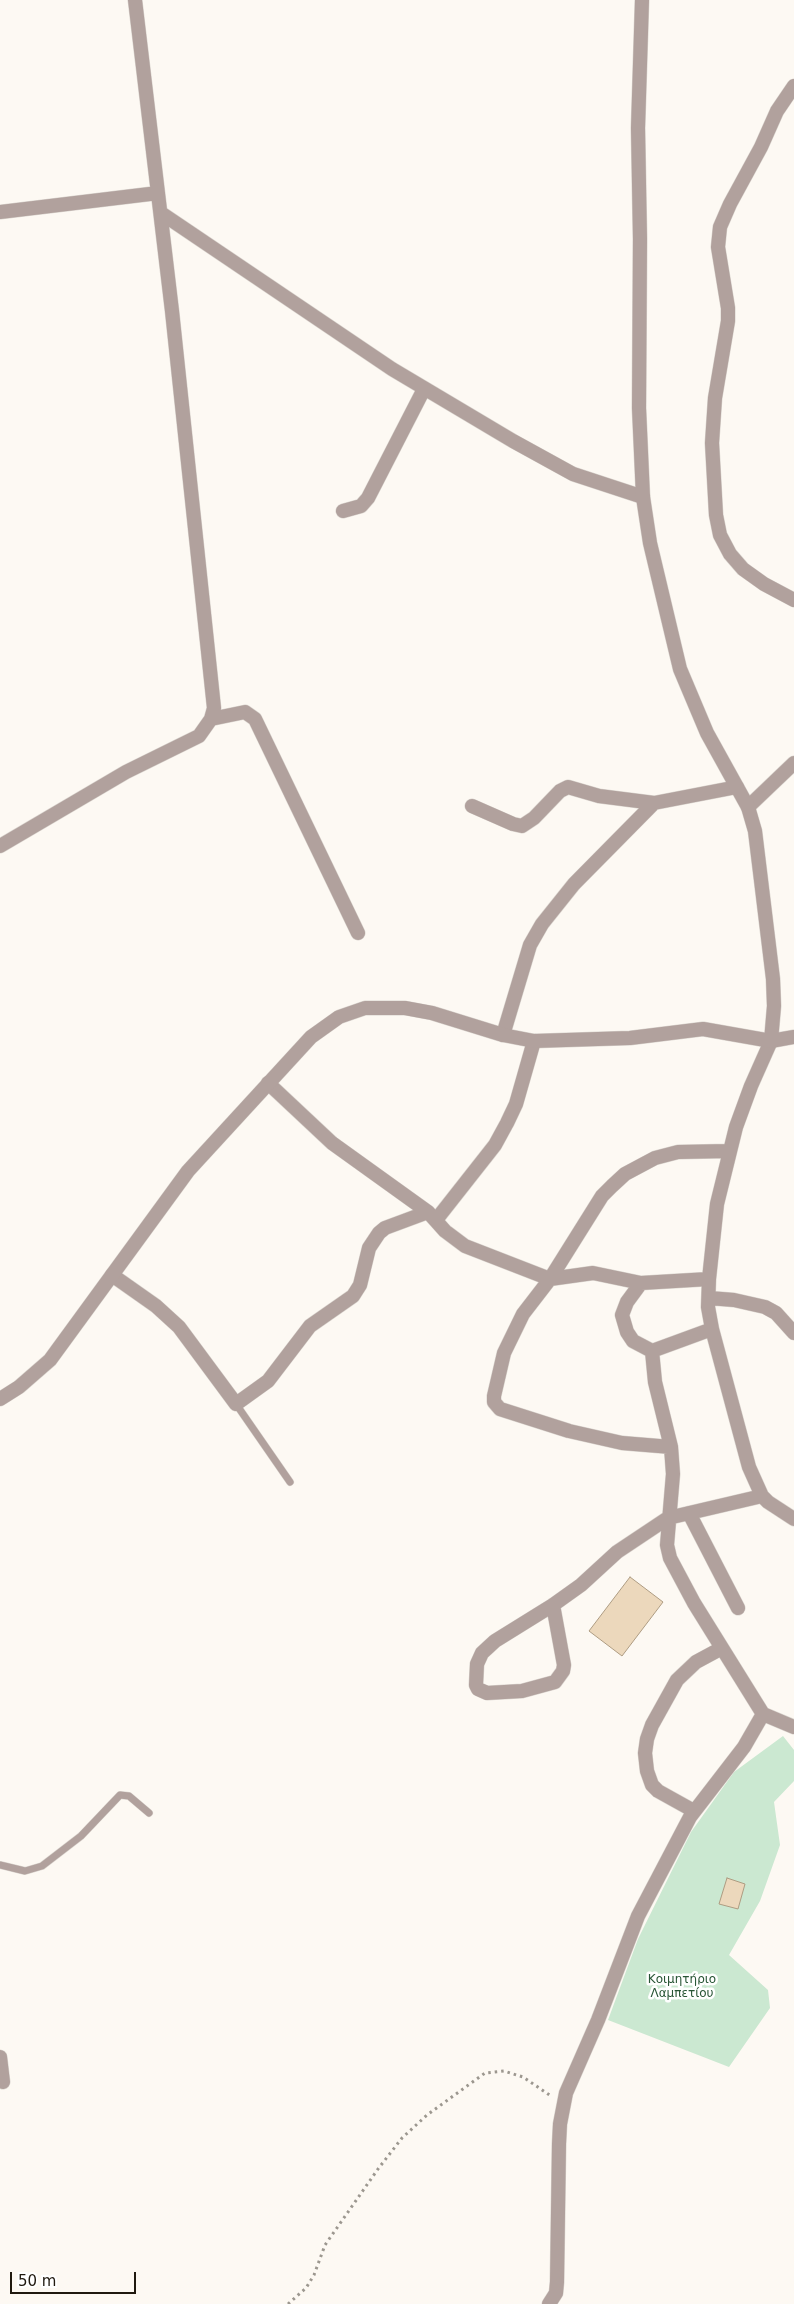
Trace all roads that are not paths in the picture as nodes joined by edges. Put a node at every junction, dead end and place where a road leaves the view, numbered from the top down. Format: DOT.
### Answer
graph roads {
  1 [pos="135,0"];
  2 [pos="642,0"];
  3 [pos="794,86"];
  4 [pos="158,193"];
  5 [pos="0,212"];
  6 [pos="161,213"];
  7 [pos="424,388"];
  8 [pos="643,497"];
  9 [pos="343,511"];
  10 [pos="794,600"];
  11 [pos="211,719"];
  12 [pos="794,763"];
  13 [pos="737,787"];
  14 [pos="654,803"];
  15 [pos="472,806"];
  16 [pos="748,807"];
  17 [pos="0,846"];
  18 [pos="358,932"];
  19 [pos="503,1035"];
  20 [pos="794,1037"];
  21 [pos="534,1041"];
  22 [pos="771,1041"];
  23 [pos="268,1082"];
  24 [pos="729,1151"];
  25 [pos="432,1216"];
  26 [pos="112,1275"];
  27 [pos="550,1279"];
  28 [pos="709,1279"];
  29 [pos="641,1283"];
  30 [pos="709,1298"];
  31 [pos="712,1329"];
  32 [pos="794,1333"];
  33 [pos="652,1351"];
  34 [pos="0,1399"];
  35 [pos="236,1404"];
  36 [pos="670,1447"];
  37 [pos="290,1482"];
  38 [pos="762,1496"];
  39 [pos="689,1513"];
  40 [pos="668,1518"];
  41 [pos="794,1519"];
  42 [pos="553,1605"];
  43 [pos="738,1608"];
  44 [pos="722,1648"];
  45 [pos="762,1714"];
  46 [pos="794,1727"];
  47 [pos="694,1811"];
  48 [pos="149,1813"];
  49 [pos="0,1865"];
  50 [pos="0,2057"];
  51 [pos="3,2082"];
  52 [pos="549,2304"];
  1 -- 4 [label="street"];
  2 -- 8 [label="street"];
  3 -- 10 [label="street"];
  4 -- 5 [label="street"];
  4 -- 6 [label="street"];
  6 -- 7 [label="street"];
  6 -- 11 [label="street"];
  7 -- 8 [label="street"];
  7 -- 9 [label="street"];
  8 -- 13 [label="street"];
  11 -- 17 [label="street"];
  11 -- 18 [label="street"];
  12 -- 16 [label="street"];
  13 -- 14 [label="street"];
  13 -- 16 [label="street"];
  14 -- 15 [label="street"];
  14 -- 19 [label="street"];
  16 -- 22 [label="street"];
  19 -- 21 [label="street"];
  19 -- 23 [label="street"];
  20 -- 22 [label="street"];
  21 -- 22 [label="street"];
  21 -- 25 [label="street"];
  22 -- 24 [label="street"];
  23 -- 25 [label="street"];
  23 -- 26 [label="street"];
  24 -- 27 [label="street"];
  24 -- 28 [label="street"];
  25 -- 27 [label="street"];
  25 -- 35 [label="street"];
  26 -- 34 [label="street"];
  26 -- 35 [label="street"];
  27 -- 29 [label="street"];
  27 -- 36 [label="street"];
  28 -- 29 [label="street"];
  28 -- 30 [label="street"];
  29 -- 33 [label="street"];
  30 -- 31 [label="street"];
  30 -- 32 [label="street"];
  31 -- 33 [label="street"];
  31 -- 38 [label="street"];
  33 -- 36 [label="street"];
  35 -- 37 [label="lane"];
  36 -- 40 [label="street"];
  38 -- 39 [label="street"];
  38 -- 41 [label="street"];
  39 -- 40 [label="street"];
  39 -- 43 [label="street"];
  40 -- 42 [label="street"];
  40 -- 44 [label="street"];
  42 -- 42 [label="street"];
  44 -- 45 [label="street"];
  44 -- 47 [label="street"];
  45 -- 46 [label="street"];
  45 -- 47 [label="street"];
  47 -- 52 [label="street"];
  48 -- 49 [label="lane"];
  50 -- 51 [label="street"];
}
